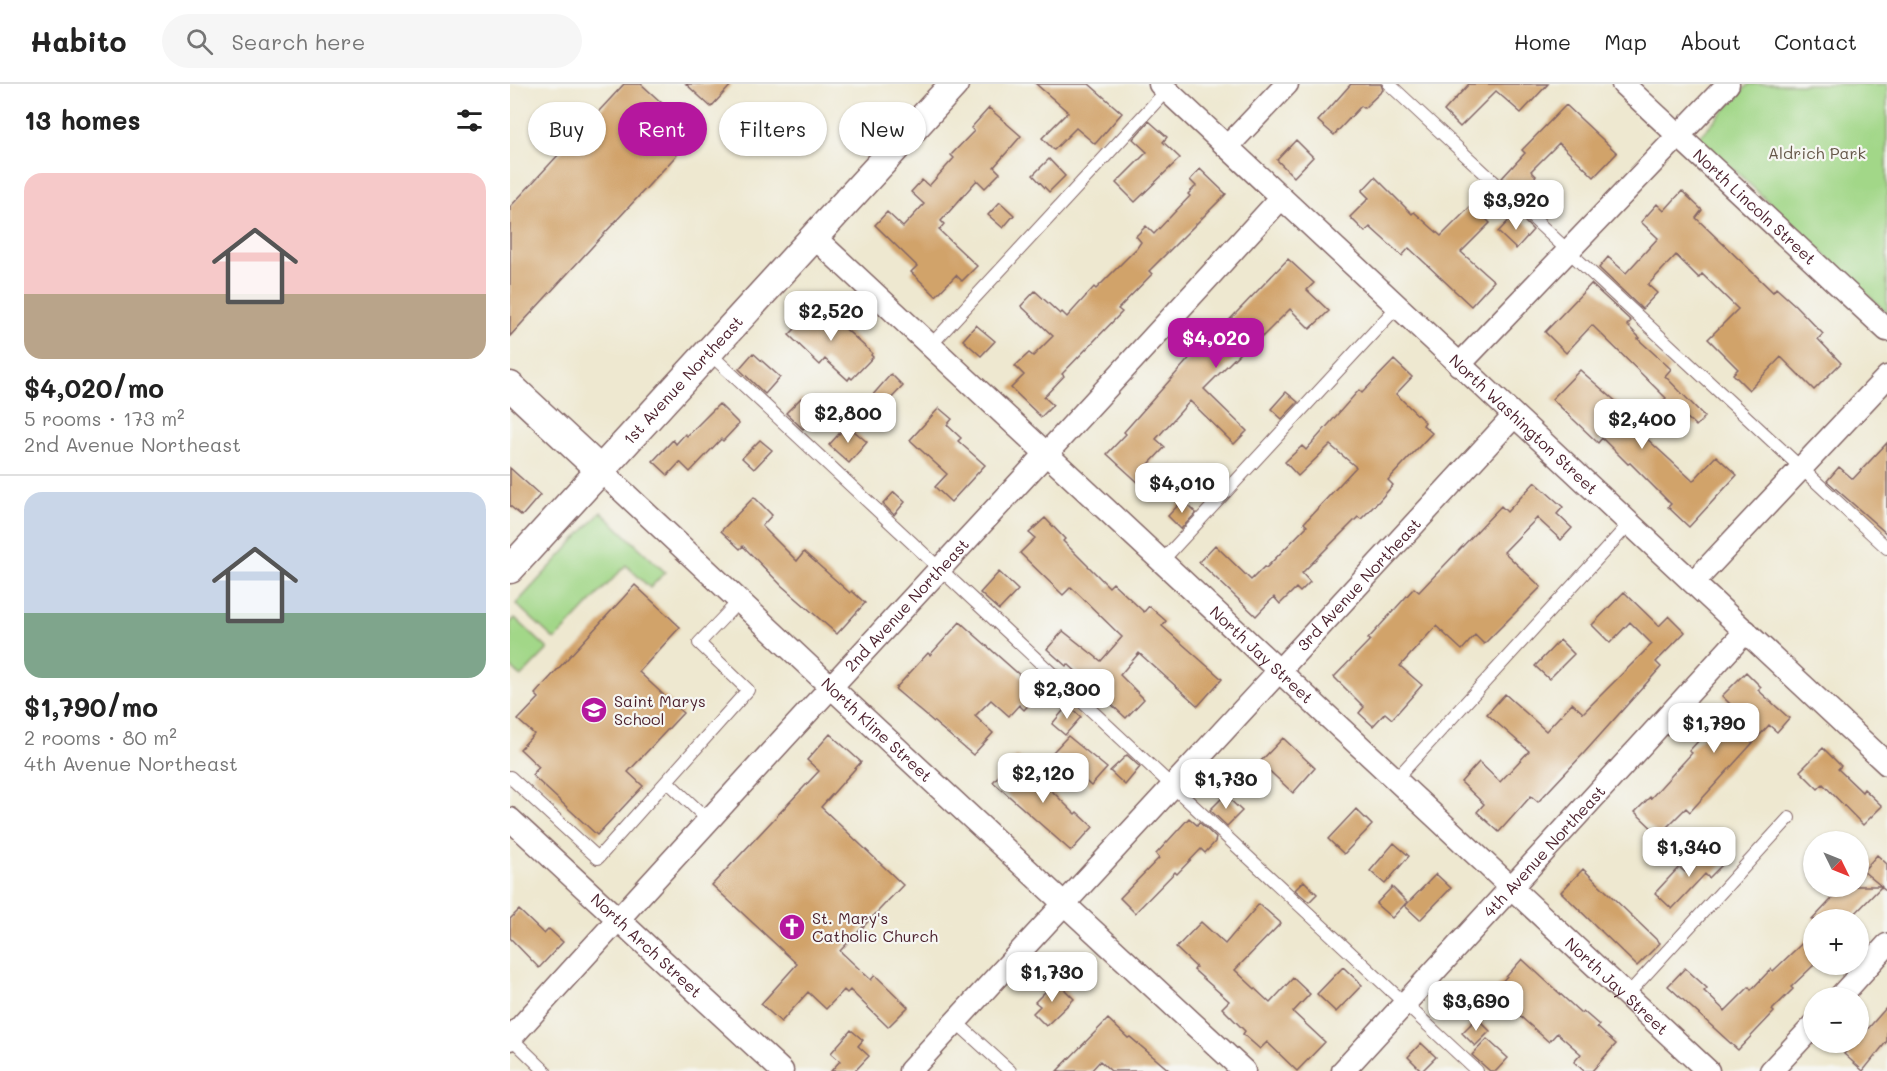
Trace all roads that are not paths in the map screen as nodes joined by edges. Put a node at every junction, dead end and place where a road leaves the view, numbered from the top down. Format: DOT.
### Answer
graph roads {
  1 [pos="954,84"];
  2 [pos="1287,84"];
  3 [pos="1389,84"];
  4 [pos="1623,84"];
  5 [pos="1728,84"];
  6 [pos="1163,87"];
  7 [pos="1679,136"];
  8 [pos="1227,147"];
  9 [pos="1281,198"];
  10 [pos="814,237"];
  11 [pos="1568,252"];
  12 [pos="1397,307"];
  13 [pos="1887,330"];
  14 [pos="930,346"];
  15 [pos="708,352"];
  16 [pos="1459,365"];
  17 [pos="1887,377"];
  18 [pos="510,386"];
  19 [pos="1514,416"];
  20 [pos="1048,454"];
  21 [pos="1801,469"];
  22 [pos="601,471"];
  23 [pos="1630,523"];
  24 [pos="1887,548"];
  25 [pos="1161,562"];
  26 [pos="510,570"];
  27 [pos="940,570"];
  28 [pos="1694,582"];
  29 [pos="739,601"];
  30 [pos="1746,631"];
  31 [pos="1279,670"];
  32 [pos="831,687"];
  33 [pos="1887,764"];
  34 [pos="510,777"];
  35 [pos="1396,778"];
  36 [pos="667,781"];
  37 [pos="1172,787"];
  38 [pos="1789,818"];
  39 [pos="510,819"];
  40 [pos="708,820"];
  41 [pos="1511,886"];
  42 [pos="1063,903"];
  43 [pos="618,918"];
  44 [pos="1887,945"];
  45 [pos="1849,987"];
  46 [pos="1627,995"];
  47 [pos="1405,1003"];
  48 [pos="956,1021"];
  49 [pos="1803,1037"];
  50 [pos="510,1038"];
  51 [pos="545,1071"];
  52 [pos="782,1071"];
  53 [pos="910,1071"];
  54 [pos="1010,1071"];
  55 [pos="1244,1071"];
  56 [pos="1343,1071"];
  57 [pos="1477,1071"];
  58 [pos="1708,1071"];
  59 [pos="1771,1071"];
  1 -- 10 [label="street, 1st Avenue Northeast"];
  2 -- 8 [label="street"];
  3 -- 11 [label="lane"];
  4 -- 7 [label="street, North Lincoln Street"];
  5 -- 7 [label="street"];
  6 -- 8 [label="street, North Washington Street"];
  6 -- 14 [label="lane"];
  7 -- 11 [label="street"];
  7 -- 13 [label="street, North Lincoln Street"];
  8 -- 9 [label="street, North Washington Street"];
  9 -- 12 [label="street, North Washington Street"];
  9 -- 20 [label="street, 2nd Avenue Northeast"];
  10 -- 14 [label="street, North Jay Street"];
  10 -- 15 [label="street, 1st Avenue Northeast"];
  11 -- 16 [label="street"];
  11 -- 21 [label="lane"];
  12 -- 16 [label="street, North Washington Street"];
  12 -- 25 [label="lane"];
  14 -- 20 [label="street, North Jay Street"];
  15 -- 22 [label="street, 1st Avenue Northeast"];
  15 -- 27 [label="lane"];
  16 -- 19 [label="street, North Washington Street"];
  17 -- 21 [label="street"];
  18 -- 22 [label="street, North Kline Street"];
  19 -- 23 [label="street, North Washington Street"];
  19 -- 31 [label="street, 3rd Avenue Northeast"];
  20 -- 25 [label="street, North Jay Street"];
  20 -- 27 [label="street, 2nd Avenue Northeast"];
  21 -- 24 [label="lane"];
  21 -- 28 [label="street"];
  22 -- 26 [label="street, 1st Avenue Northeast"];
  22 -- 29 [label="street, North Kline Street"];
  23 -- 28 [label="street, North Washington Street"];
  23 -- 35 [label="lane"];
  25 -- 31 [label="street, North Jay Street"];
  27 -- 32 [label="street, 2nd Avenue Northeast"];
  27 -- 37 [label="lane"];
  28 -- 30 [label="street, North Washington Street"];
  29 -- 32 [label="street, North Kline Street"];
  29 -- 36 [label="lane"];
  30 -- 33 [label="street, North Washington Street"];
  30 -- 41 [label="street, 4th Avenue Northeast"];
  31 -- 35 [label="street, North Jay Street"];
  31 -- 37 [label="street, 3rd Avenue Northeast"];
  32 -- 40 [label="street, 2nd Avenue Northeast"];
  32 -- 42 [label="street, North Kline Street"];
  34 -- 36 [label="lane"];
  35 -- 41 [label="street, North Jay Street"];
  36 -- 40 [label="lane"];
  37 -- 42 [label="street, 3rd Avenue Northeast"];
  37 -- 47 [label="lane"];
  38 -- 46 [label="lane"];
  39 -- 43 [label="street, North Arch Street"];
  40 -- 43 [label="street, 2nd Avenue Northeast"];
  41 -- 46 [label="street, North Jay Street"];
  41 -- 47 [label="street, 4th Avenue Northeast"];
  42 -- 48 [label="street, 3rd Avenue Northeast"];
  42 -- 55 [label="street, North Kline Street"];
  43 -- 50 [label="street, 2nd Avenue Northeast"];
  43 -- 52 [label="street, North Arch Street"];
  44 -- 45 [label="street"];
  46 -- 58 [label="street, North Jay Street"];
  47 -- 56 [label="street, 4th Avenue Northeast"];
  47 -- 57 [label="lane"];
  48 -- 53 [label="street, 3rd Avenue Northeast"];
  48 -- 54 [label="lane"];
  49 -- 59 [label="street"];
  50 -- 51 [label="lane"];
}
